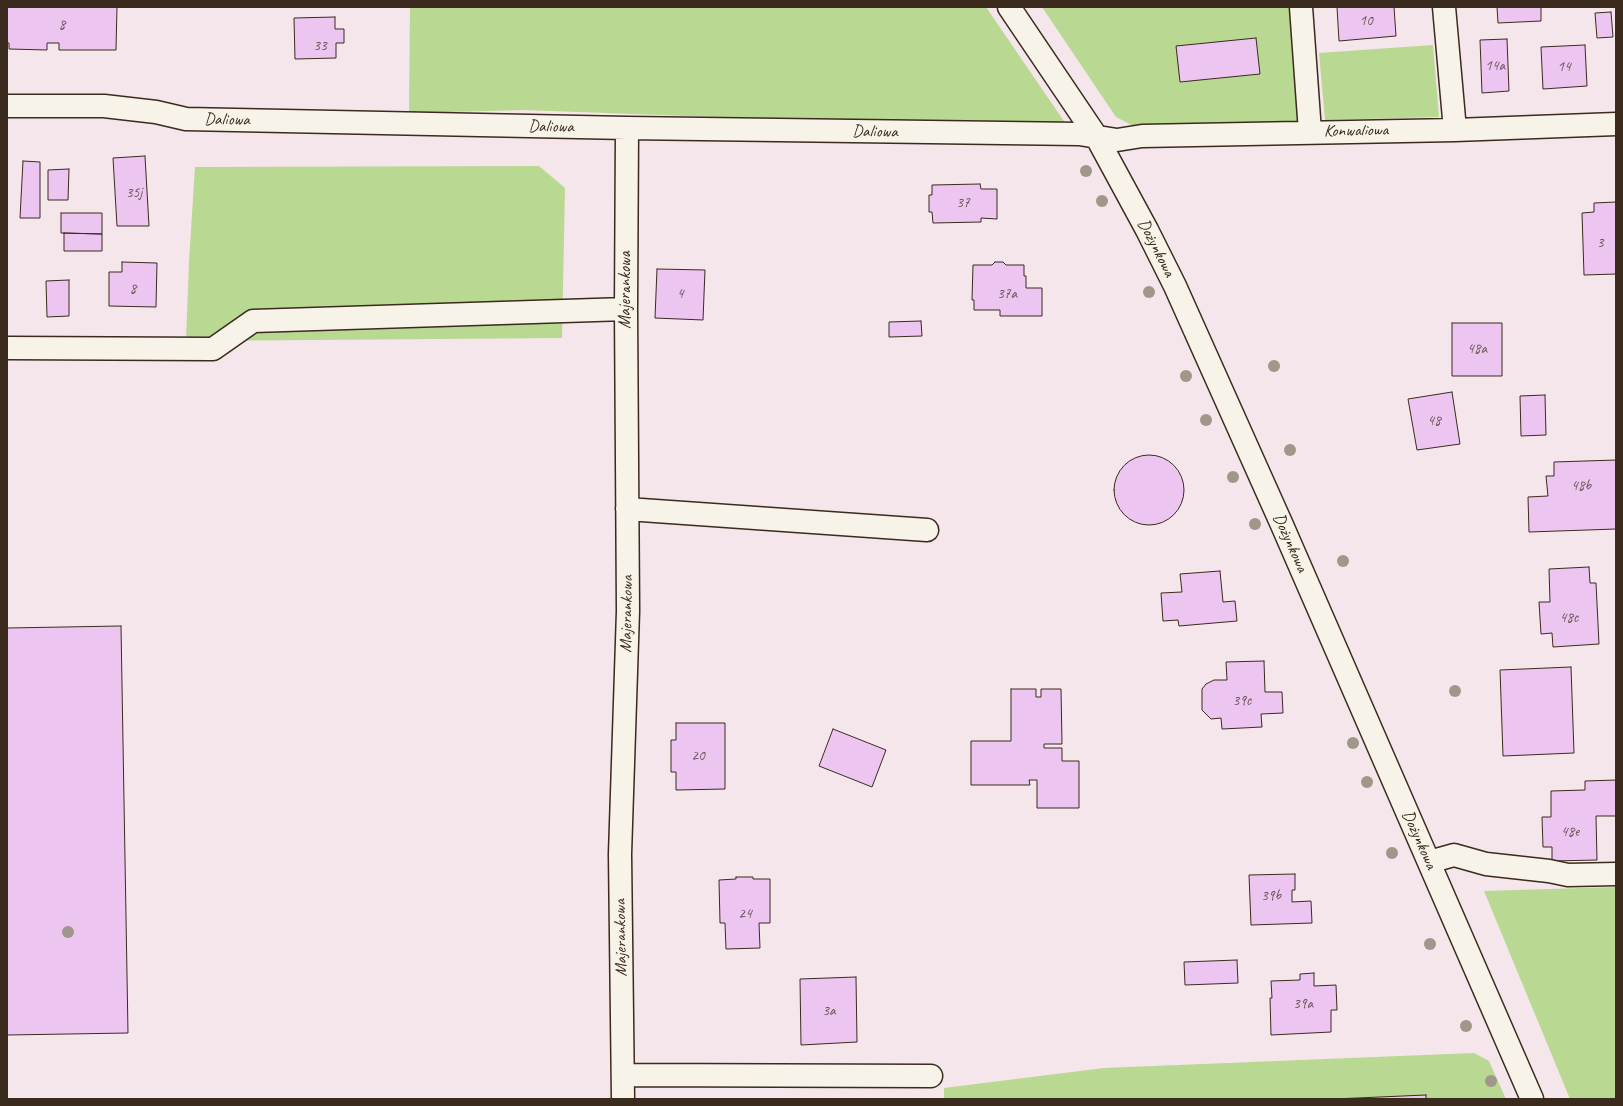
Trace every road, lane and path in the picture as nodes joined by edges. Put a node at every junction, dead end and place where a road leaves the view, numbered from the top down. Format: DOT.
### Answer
graph roads {
  1 [pos="1009,7"];
  2 [pos="1301,7"];
  3 [pos="1444,7"];
  4 [pos="7,106"];
  5 [pos="1616,124"];
  6 [pos="627,128"];
  7 [pos="1455,130"];
  8 [pos="1310,132"];
  9 [pos="1096,136"];
  10 [pos="626,309"];
  11 [pos="7,348"];
  12 [pos="627,509"];
  13 [pos="927,530"];
  14 [pos="1428,862"];
  15 [pos="1616,874"];
  16 [pos="623,1075"];
  17 [pos="931,1076"];
  18 [pos="623,1099"];
  19 [pos="1532,1099"];
  1 -- 9 [label="street, Dożynkowa"];
  2 -- 8 [label="street"];
  3 -- 7 [label="street"];
  4 -- 6 [label="street, Daliowa"];
  5 -- 7 [label="street, Konwaliowa"];
  6 -- 9 [label="street, Daliowa"];
  6 -- 10 [label="street, Majerankowa"];
  7 -- 8 [label="street, Konwaliowa"];
  8 -- 9 [label="street, Konwaliowa"];
  9 -- 14 [label="street, Dożynkowa"];
  10 -- 11 [label="street"];
  10 -- 12 [label="street, Majerankowa"];
  12 -- 13 [label="street"];
  12 -- 16 [label="street, Majerankowa"];
  14 -- 15 [label="street"];
  14 -- 19 [label="street, Dożynkowa"];
  16 -- 17 [label="street"];
  16 -- 18 [label="street, Majerankowa"];
}
